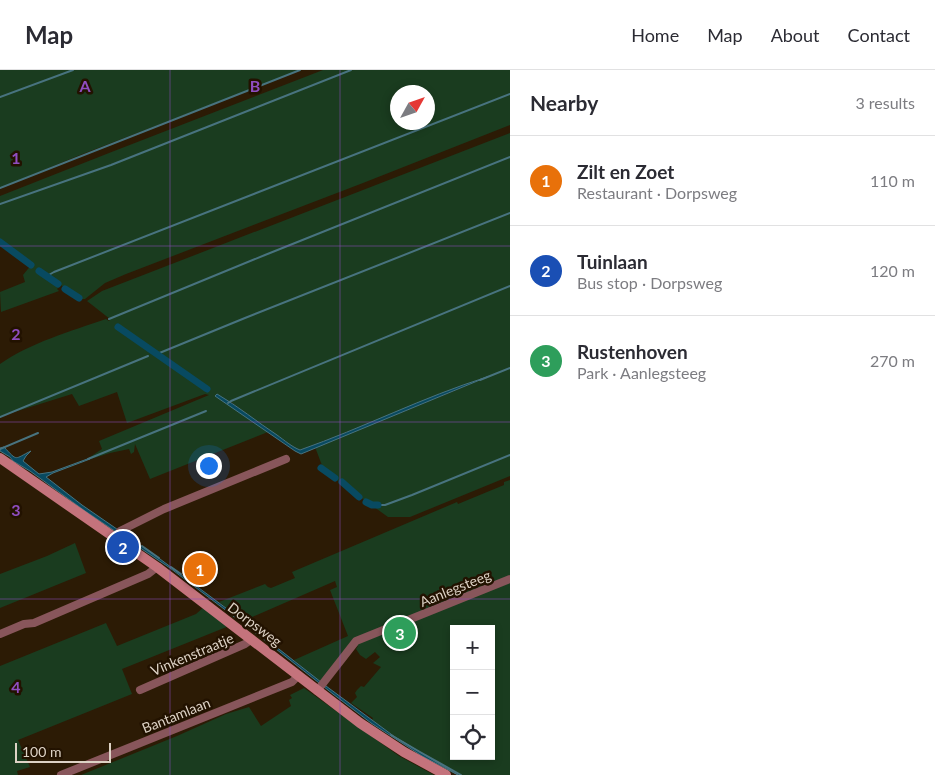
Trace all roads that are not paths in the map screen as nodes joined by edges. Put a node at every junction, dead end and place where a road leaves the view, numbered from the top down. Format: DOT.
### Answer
graph roads {
  1 [pos="0,458"];
  2 [pos="286,458"];
  3 [pos="116,538"];
  4 [pos="157,567"];
  5 [pos="510,579"];
  6 [pos="0,634"];
  7 [pos="252,639"];
  8 [pos="299,675"];
  9 [pos="321,687"];
  10 [pos="140,690"];
  11 [pos="61,775"];
  12 [pos="446,775"];
  1 -- 3 [label="street, Dorpsweg"];
  2 -- 3 [label="street"];
  3 -- 4 [label="street, Dorpsweg"];
  4 -- 6 [label="street"];
  4 -- 7 [label="street, Dorpsweg"];
  5 -- 9 [label="street, Aanlegsteeg"];
  7 -- 8 [label="street, Dorpsweg"];
  7 -- 10 [label="street, Vinkenstraatje"];
  8 -- 9 [label="street, Dorpsweg"];
  8 -- 11 [label="street, Bantamlaan"];
  9 -- 12 [label="street, Dorpsweg"];
}
